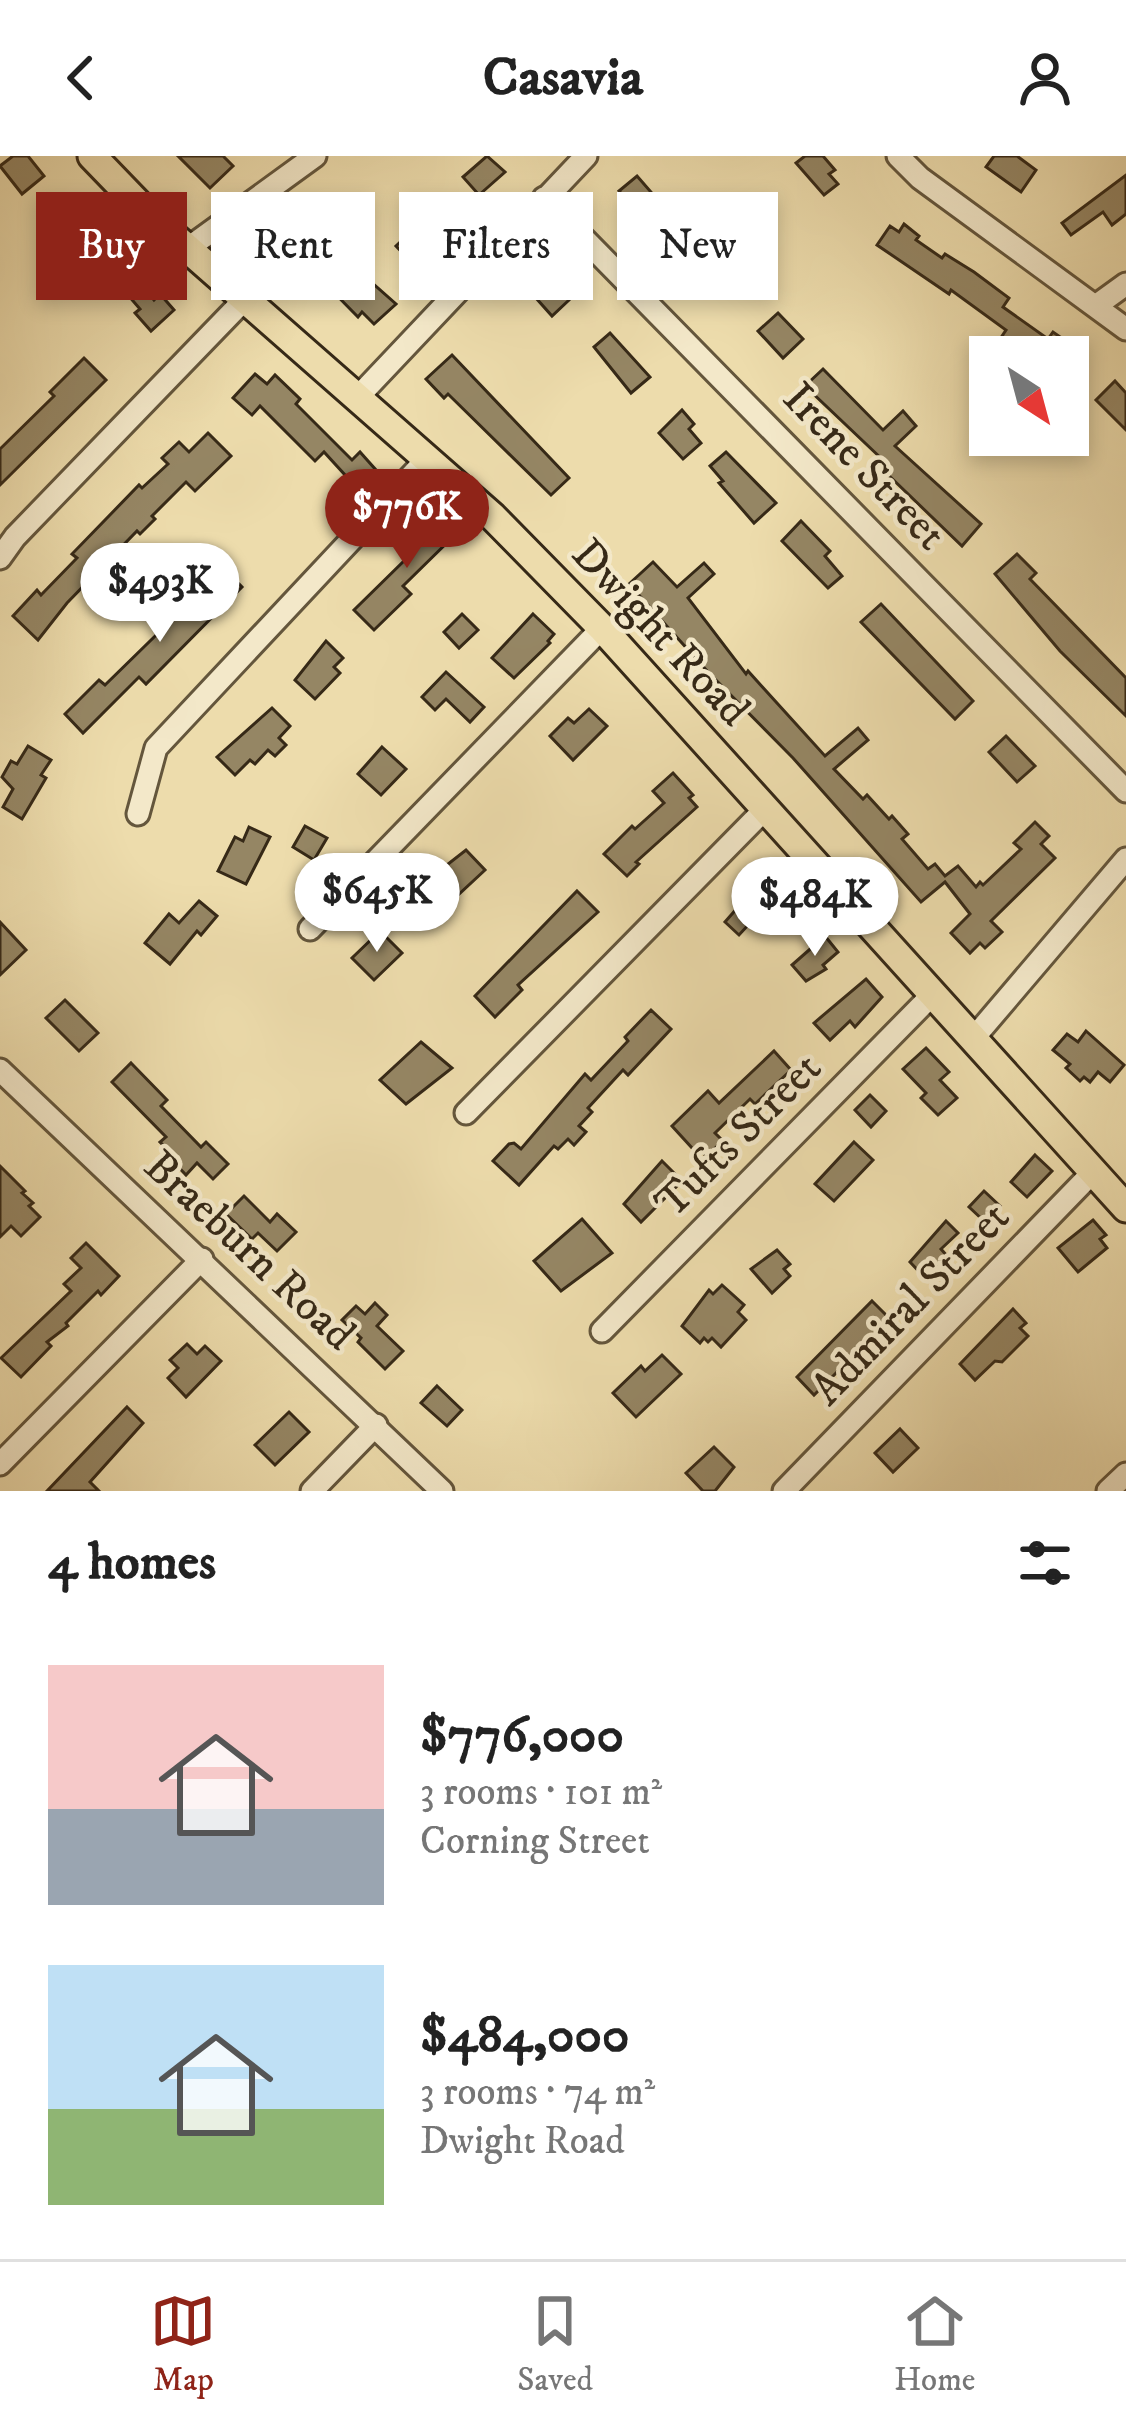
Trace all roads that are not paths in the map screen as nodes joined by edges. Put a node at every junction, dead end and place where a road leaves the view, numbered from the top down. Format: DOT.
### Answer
graph roads {
  1 [pos="92,156"];
  2 [pos="315,156"];
  3 [pos="586,156"];
  4 [pos="898,156"];
  5 [pos="129,192"];
  6 [pos="550,192"];
  7 [pos="593,248"];
  8 [pos="187,249"];
  9 [pos="211,270"];
  10 [pos="1126,284"];
  11 [pos="244,300"];
  12 [pos="449,300"];
  13 [pos="1097,305"];
  14 [pos="1126,329"];
  15 [pos="357,398"];
  16 [pos="427,459"];
  17 [pos="0,558"];
  18 [pos="602,628"];
  19 [pos="1126,791"];
  20 [pos="765,809"];
  21 [pos="138,814"];
  22 [pos="1126,860"];
  23 [pos="310,928"];
  24 [pos="932,994"];
  25 [pos="972,1040"];
  26 [pos="0,1070"];
  27 [pos="466,1113"];
  28 [pos="1094,1172"];
  29 [pos="1126,1208"];
  30 [pos="202,1259"];
  31 [pos="602,1331"];
  32 [pos="376,1426"];
  33 [pos="0,1464"];
  34 [pos="1126,1474"];
  35 [pos="312,1491"];
  36 [pos="442,1491"];
  37 [pos="784,1491"];
  38 [pos="1108,1491"];
  1 -- 5 [label="main road, Dwight Road"];
  2 -- 8 [label="street"];
  3 -- 6 [label="street"];
  4 -- 13 [label="street"];
  7 -- 19 [label="street, Irene Street"];
  8 -- 9 [label="main road, Dwight Road"];
  10 -- 13 [label="street"];
  11 -- 15 [label="main road, Dwight Road"];
  11 -- 17 [label="street"];
  12 -- 15 [label="street"];
  13 -- 14 [label="street"];
  15 -- 16 [label="main road, Dwight Road"];
  16 -- 18 [label="main road, Dwight Road"];
  16 -- 21 [label="street"];
  18 -- 20 [label="main road, Dwight Road"];
  18 -- 23 [label="street"];
  20 -- 24 [label="main road, Dwight Road"];
  20 -- 27 [label="street"];
  22 -- 25 [label="street"];
  24 -- 25 [label="main road, Dwight Road"];
  24 -- 31 [label="street, Tufts Street"];
  25 -- 28 [label="main road, Dwight Road"];
  26 -- 30 [label="street, Braeburn Road"];
  28 -- 29 [label="main road, Dwight Road"];
  28 -- 37 [label="street, Admiral Street"];
  30 -- 32 [label="street, Braeburn Road"];
  30 -- 33 [label="street"];
  32 -- 35 [label="street"];
  32 -- 36 [label="street, Braeburn Road"];
  34 -- 38 [label="street"];
}
